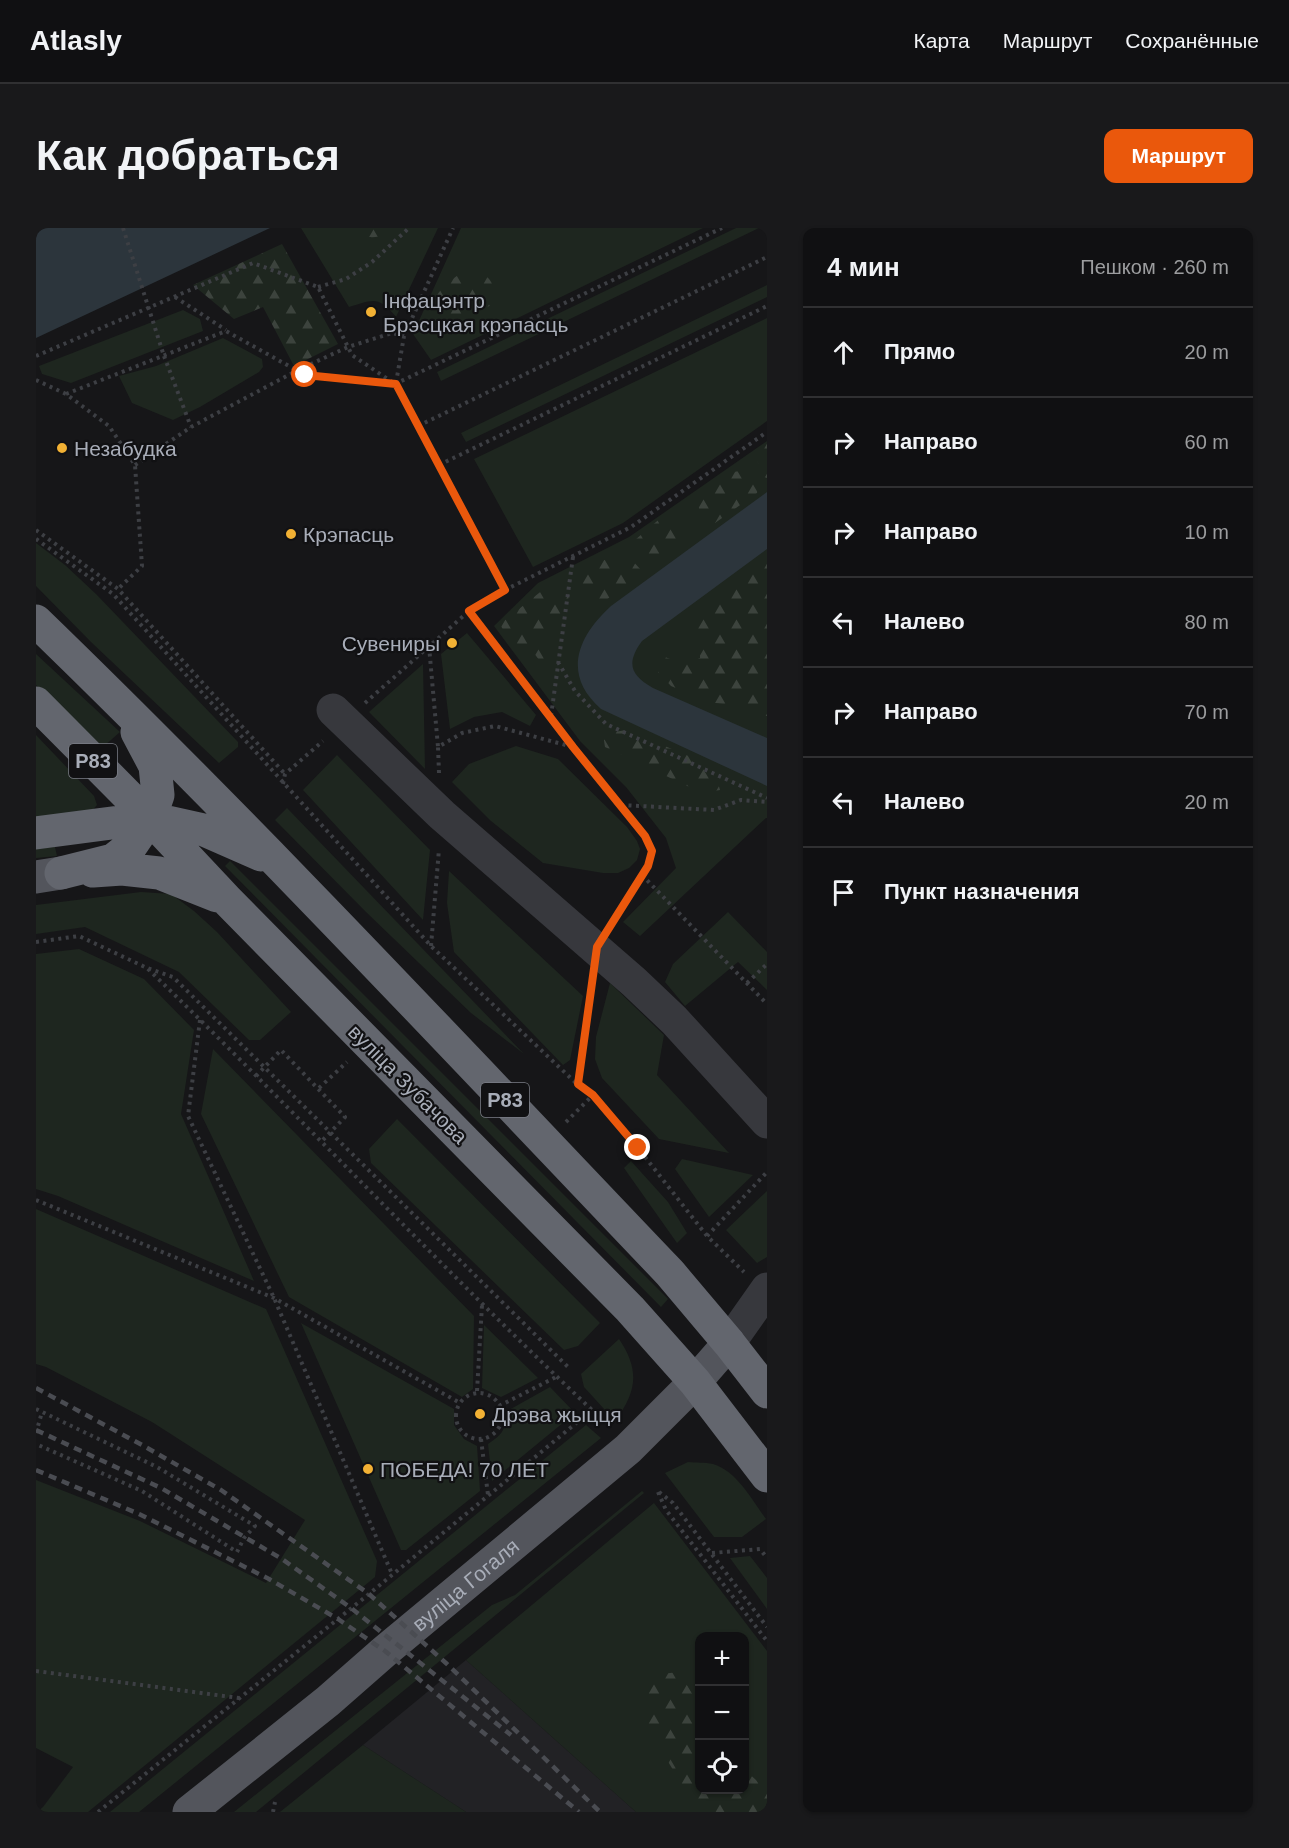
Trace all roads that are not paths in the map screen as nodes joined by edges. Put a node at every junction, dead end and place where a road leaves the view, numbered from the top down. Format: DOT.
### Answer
graph roads {
  1 [pos="36,621"];
  2 [pos="36,703"];
  3 [pos="125,707"];
  4 [pos="339,716"];
  5 [pos="150,818"];
  6 [pos="36,833"];
  7 [pos="276,862"];
  8 [pos="49,875"];
  9 [pos="226,899"];
  10 [pos="767,1122"];
  11 [pos="767,1289"];
  12 [pos="729,1343"];
  13 [pos="695,1382"];
  14 [pos="767,1392"];
  15 [pos="767,1476"];
  16 [pos="189,1812"];
  1 -- 3 [label="highway, Р83"];
  2 -- 5 [label="highway, вуліца Зубачова / Р83"];
  3 -- 5 [label="highway"];
  3 -- 7 [label="highway, Р83"];
  4 -- 10 [label="street"];
  5 -- 6 [label="highway"];
  5 -- 7 [label="highway"];
  5 -- 8 [label="highway"];
  5 -- 9 [label="highway, вуліца Зубачова / Р83"];
  7 -- 12 [label="highway, Р83"];
  8 -- 9 [label="highway"];
  9 -- 13 [label="highway, вуліца Зубачова / Р83"];
  11 -- 12 [label="street"];
  12 -- 13 [label="main road, вуліца Гогаля"];
  12 -- 14 [label="highway, Р83"];
  13 -- 15 [label="highway, вуліца Зубачова / Р83"];
  13 -- 16 [label="main road, вуліца Гогаля"];
}
